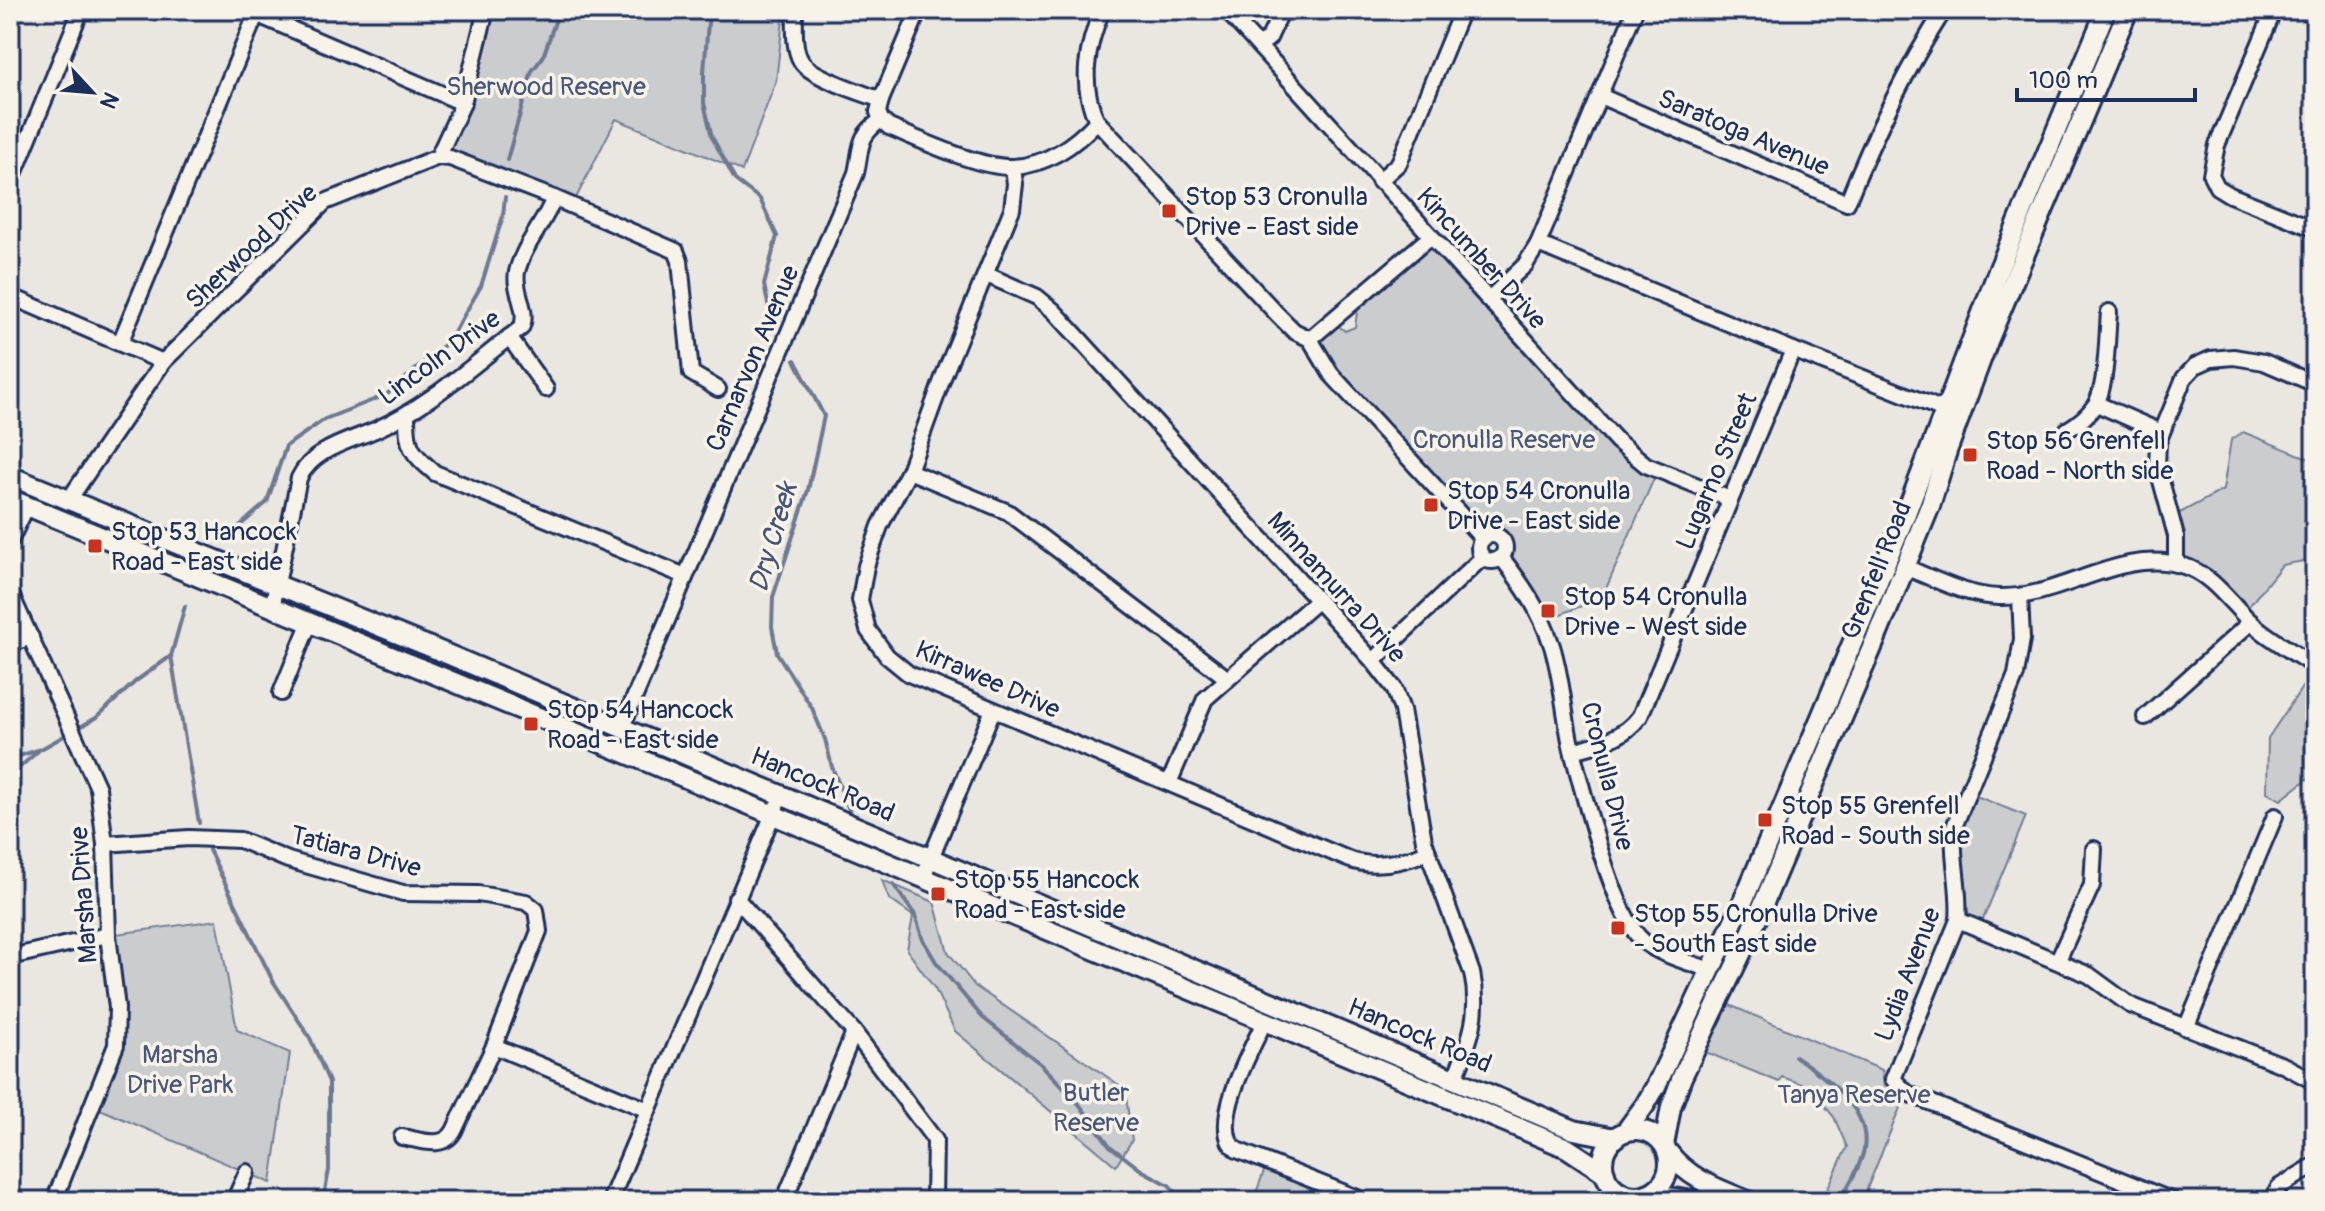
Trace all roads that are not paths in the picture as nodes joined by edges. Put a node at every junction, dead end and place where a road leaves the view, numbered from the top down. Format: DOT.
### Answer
graph roads {
  1 [pos="81,10"];
  2 [pos="486,10"];
  3 [pos="795,10"];
  4 [pos="919,10"];
  5 [pos="1102,10"];
  6 [pos="1226,10"];
  7 [pos="1282,10"];
  8 [pos="1462,10"];
  9 [pos="1635,10"];
  10 [pos="1944,10"];
  11 [pos="2106,10"];
  12 [pos="2128,10"];
  13 [pos="2274,10"];
  14 [pos="257,12"];
  15 [pos="1259,46"];
  16 [pos="1600,96"];
  17 [pos="881,100"];
  18 [pos="463,103"];
  19 [pos="881,120"];
  20 [pos="1097,121"];
  21 [pos="438,157"];
  22 [pos="1013,167"];
  23 [pos="1379,181"];
  24 [pos="10,184"];
  25 [pos="554,198"];
  26 [pos="2315,229"];
  27 [pos="1430,237"];
  28 [pos="1538,244"];
  29 [pos="987,275"];
  30 [pos="10,296"];
  31 [pos="1488,300"];
  32 [pos="2109,312"];
  33 [pos="509,337"];
  34 [pos="1310,339"];
  35 [pos="120,343"];
  36 [pos="1793,350"];
  37 [pos="163,362"];
  38 [pos="2315,384"];
  39 [pos="546,389"];
  40 [pos="718,389"];
  41 [pos="2097,404"];
  42 [pos="1944,410"];
  43 [pos="407,415"];
  44 [pos="2067,430"];
  45 [pos="2161,432"];
  46 [pos="909,471"];
  47 [pos="10,476"];
  48 [pos="1730,499"];
  49 [pos="68,501"];
  50 [pos="18,502"];
  51 [pos="1483,539"];
  52 [pos="10,541"];
  53 [pos="1483,557"];
  54 [pos="1501,557"];
  55 [pos="1887,559"];
  56 [pos="2176,564"];
  57 [pos="1905,567"];
  58 [pos="685,576"];
  59 [pos="276,585"];
  60 [pos="10,592"];
  61 [pos="2020,596"];
  62 [pos="1318,600"];
  63 [pos="272,608"];
  64 [pos="2251,622"];
  65 [pos="309,624"];
  66 [pos="31,637"];
  67 [pos="10,644"];
  68 [pos="1373,661"];
  69 [pos="2315,667"];
  70 [pos="1228,679"];
  71 [pos="281,693"];
  72 [pos="993,710"];
  73 [pos="2145,717"];
  74 [pos="622,727"];
  75 [pos="613,748"];
  76 [pos="1573,751"];
  77 [pos="1169,783"];
  78 [pos="781,795"];
  79 [pos="772,815"];
  80 [pos="2275,816"];
  81 [pos="105,844"];
  82 [pos="2094,849"];
  83 [pos="1428,852"];
  84 [pos="930,858"];
  85 [pos="922,879"];
  86 [pos="736,898"];
  87 [pos="1958,920"];
  88 [pos="108,935"];
  89 [pos="10,957"];
  90 [pos="2058,960"];
  91 [pos="1710,970"];
  92 [pos="1730,977"];
  93 [pos="1264,1022"];
  94 [pos="2186,1028"];
  95 [pos="854,1032"];
  96 [pos="494,1046"];
  97 [pos="1455,1078"];
  98 [pos="2315,1082"];
  99 [pos="648,1110"];
  100 [pos="1620,1134"];
  101 [pos="402,1137"];
  102 [pos="1666,1148"];
  103 [pos="2315,1165"];
  104 [pos="247,1172"];
  105 [pos="1607,1177"];
  106 [pos="1640,1197"];
  107 [pos="54,1201"];
  108 [pos="234,1201"];
  109 [pos="610,1201"];
  110 [pos="784,1201"];
  111 [pos="934,1201"];
  112 [pos="1365,1201"];
  113 [pos="1606,1201"];
  114 [pos="1693,1201"];
  115 [pos="1748,1201"];
  116 [pos="2173,1201"];
  117 [pos="2272,1201"];
  1 -- 24 [label="street"];
  2 -- 18 [label="street"];
  3 -- 17 [label="street"];
  4 -- 17 [label="street"];
  5 -- 20 [label="street"];
  6 -- 15 [label="street, Kincumber Drive"];
  7 -- 15 [label="street"];
  8 -- 23 [label="street"];
  9 -- 16 [label="street"];
  10 -- 16 [label="street, Saratoga Avenue"];
  11 -- 42 [label="main road, Grenfell Road"];
  12 -- 57 [label="main road, Grenfell Road"];
  13 -- 26 [label="street"];
  14 -- 18 [label="street"];
  14 -- 35 [label="street"];
  15 -- 23 [label="street, Kincumber Drive"];
  16 -- 28 [label="street"];
  17 -- 19 [label="street"];
  18 -- 21 [label="street"];
  19 -- 22 [label="street"];
  19 -- 58 [label="street, Carnarvon Avenue"];
  20 -- 22 [label="street"];
  20 -- 34 [label="street"];
  21 -- 25 [label="street"];
  21 -- 37 [label="street, Sherwood Drive"];
  22 -- 29 [label="street, Kirrawee Drive"];
  23 -- 27 [label="street, Kincumber Drive"];
  25 -- 33 [label="street, Lincoln Drive"];
  25 -- 40 [label="street"];
  27 -- 31 [label="street, Kincumber Drive"];
  27 -- 34 [label="street"];
  28 -- 31 [label="street"];
  28 -- 36 [label="street"];
  29 -- 46 [label="street, Kirrawee Drive"];
  29 -- 62 [label="street, Minnamurra Drive"];
  30 -- 35 [label="street"];
  31 -- 48 [label="street, Kincumber Drive"];
  32 -- 41 [label="street"];
  33 -- 39 [label="street"];
  33 -- 43 [label="street, Lincoln Drive"];
  34 -- 51 [label="street"];
  35 -- 37 [label="street"];
  36 -- 42 [label="street"];
  36 -- 48 [label="street, Lugarno Street"];
  37 -- 49 [label="street, Sherwood Drive"];
  38 -- 45 [label="street"];
  41 -- 44 [label="street"];
  41 -- 45 [label="street"];
  42 -- 55 [label="main road, Grenfell Road"];
  43 -- 58 [label="street"];
  43 -- 59 [label="street, Lincoln Drive"];
  45 -- 56 [label="street"];
  46 -- 70 [label="street"];
  46 -- 72 [label="street, Kirrawee Drive"];
  47 -- 49 [label="main road, Hancock Road"];
  48 -- 76 [label="street, Lugarno Street"];
  49 -- 59 [label="main road, Hancock Road"];
  50 -- 52 [label="street"];
  50 -- 63 [label="main road, Hancock Road"];
  51 -- 53 [label="street"];
  51 -- 54 [label="street"];
  53 -- 54 [label="street"];
  53 -- 68 [label="street"];
  54 -- 76 [label="street, Cronulla Drive"];
  55 -- 57 [label="main road"];
  55 -- 91 [label="main road, Grenfell Road"];
  56 -- 61 [label="street"];
  56 -- 64 [label="street"];
  57 -- 61 [label="street"];
  57 -- 92 [label="main road, Grenfell Road"];
  58 -- 74 [label="street, Carnarvon Avenue"];
  59 -- 63 [label="street, Lincoln Drive"];
  59 -- 74 [label="main road, Hancock Road"];
  60 -- 66 [label="street, Marsha Drive"];
  61 -- 87 [label="street, Lydia Avenue"];
  62 -- 68 [label="street, Minnamurra Drive"];
  62 -- 70 [label="street"];
  63 -- 65 [label="main road, Hancock Road"];
  64 -- 69 [label="street"];
  64 -- 73 [label="street"];
  65 -- 71 [label="street"];
  65 -- 75 [label="main road, Hancock Road"];
  66 -- 67 [label="street"];
  66 -- 81 [label="street, Marsha Drive"];
  68 -- 83 [label="street, Minnamurra Drive"];
  70 -- 77 [label="street"];
  72 -- 77 [label="street, Kirrawee Drive"];
  72 -- 84 [label="street"];
  74 -- 75 [label="main road"];
  74 -- 78 [label="main road, Hancock Road"];
  75 -- 79 [label="main road, Hancock Road"];
  76 -- 91 [label="street, Cronulla Drive"];
  77 -- 83 [label="street, Kirrawee Drive"];
  78 -- 79 [label="street"];
  78 -- 84 [label="main road, Hancock Road"];
  79 -- 85 [label="main road, Hancock Road"];
  79 -- 86 [label="street"];
  80 -- 94 [label="street"];
  81 -- 88 [label="street, Marsha Drive"];
  81 -- 96 [label="street, Tatiara Drive"];
  82 -- 90 [label="street"];
  83 -- 97 [label="street, Minnamurra Drive"];
  84 -- 85 [label="street"];
  84 -- 97 [label="main road, Hancock Road"];
  85 -- 93 [label="main road, Hancock Road"];
  86 -- 95 [label="street"];
  86 -- 99 [label="street"];
  87 -- 90 [label="street"];
  87 -- 116 [label="street, Lydia Avenue"];
  88 -- 89 [label="street"];
  88 -- 107 [label="street, Marsha Drive"];
  90 -- 94 [label="street"];
  91 -- 92 [label="main road"];
  91 -- 100 [label="main road, Grenfell Road"];
  92 -- 102 [label="main road, Grenfell Road"];
  93 -- 105 [label="main road, Hancock Road"];
  93 -- 112 [label="street"];
  94 -- 98 [label="street"];
  95 -- 110 [label="street"];
  95 -- 111 [label="street"];
  96 -- 99 [label="street"];
  96 -- 101 [label="street, Tatiara Drive"];
  97 -- 100 [label="main road, Hancock Road"];
  99 -- 109 [label="street"];
  100 -- 102 [label="main road"];
  100 -- 105 [label="main road"];
  102 -- 106 [label="main road"];
  102 -- 115 [label="main road"];
  103 -- 117 [label="street"];
  104 -- 108 [label="street"];
  105 -- 106 [label="main road"];
  105 -- 113 [label="main road"];
  106 -- 114 [label="main road"];
}
